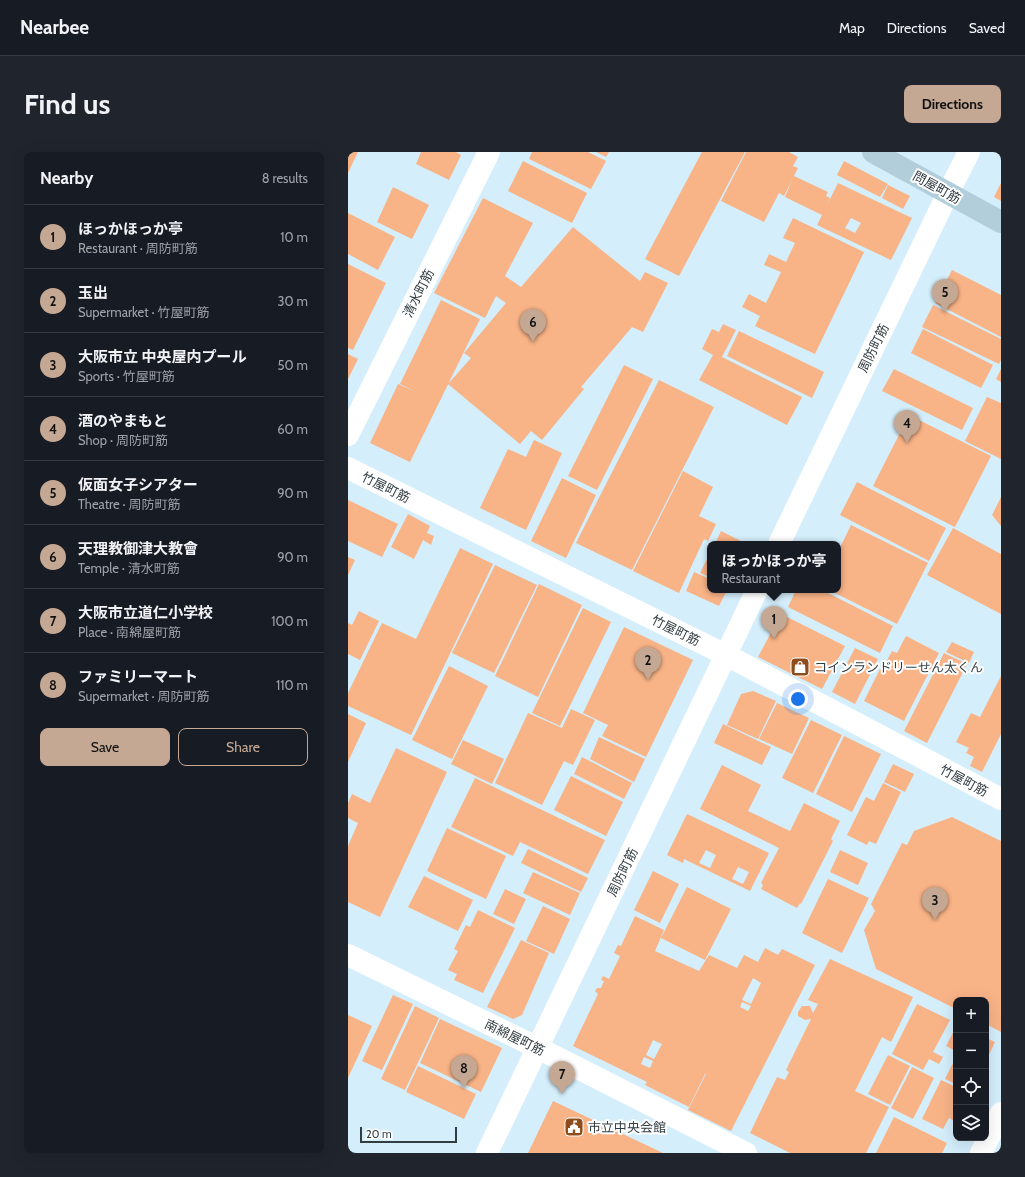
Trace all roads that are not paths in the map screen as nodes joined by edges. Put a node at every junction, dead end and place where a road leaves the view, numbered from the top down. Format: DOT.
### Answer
graph roads {
  1 [pos="489,152"];
  2 [pos="874,152"];
  3 [pos="969,152"];
  4 [pos="948,193"];
  5 [pos="1001,222"];
  6 [pos="348,435"];
  7 [pos="348,468"];
  8 [pos="780,541"];
  9 [pos="756,593"];
  10 [pos="726,655"];
  11 [pos="1001,799"];
  12 [pos="348,955"];
  13 [pos="538,1048"];
  14 [pos="1001,1113"];
  15 [pos="487,1153"];
  16 [pos="746,1153"];
  17 [pos="981,1153"];
  1 -- 6 [label="street, 清水町筋"];
  2 -- 4 [label="street, 問屋町筋"];
  3 -- 4 [label="street, 周防町筋"];
  4 -- 5 [label="street, 問屋町筋"];
  4 -- 8 [label="street, 周防町筋"];
  7 -- 10 [label="street, 竹屋町筋"];
  9 -- 10 [label="street, 周防町筋"];
  10 -- 11 [label="street, 竹屋町筋"];
  10 -- 13 [label="street, 周防町筋"];
  12 -- 13 [label="street, 南綿屋町筋"];
  13 -- 15 [label="street, 周防町筋"];
  13 -- 16 [label="street, 南綿屋町筋"];
  14 -- 17 [label="street"];
}
